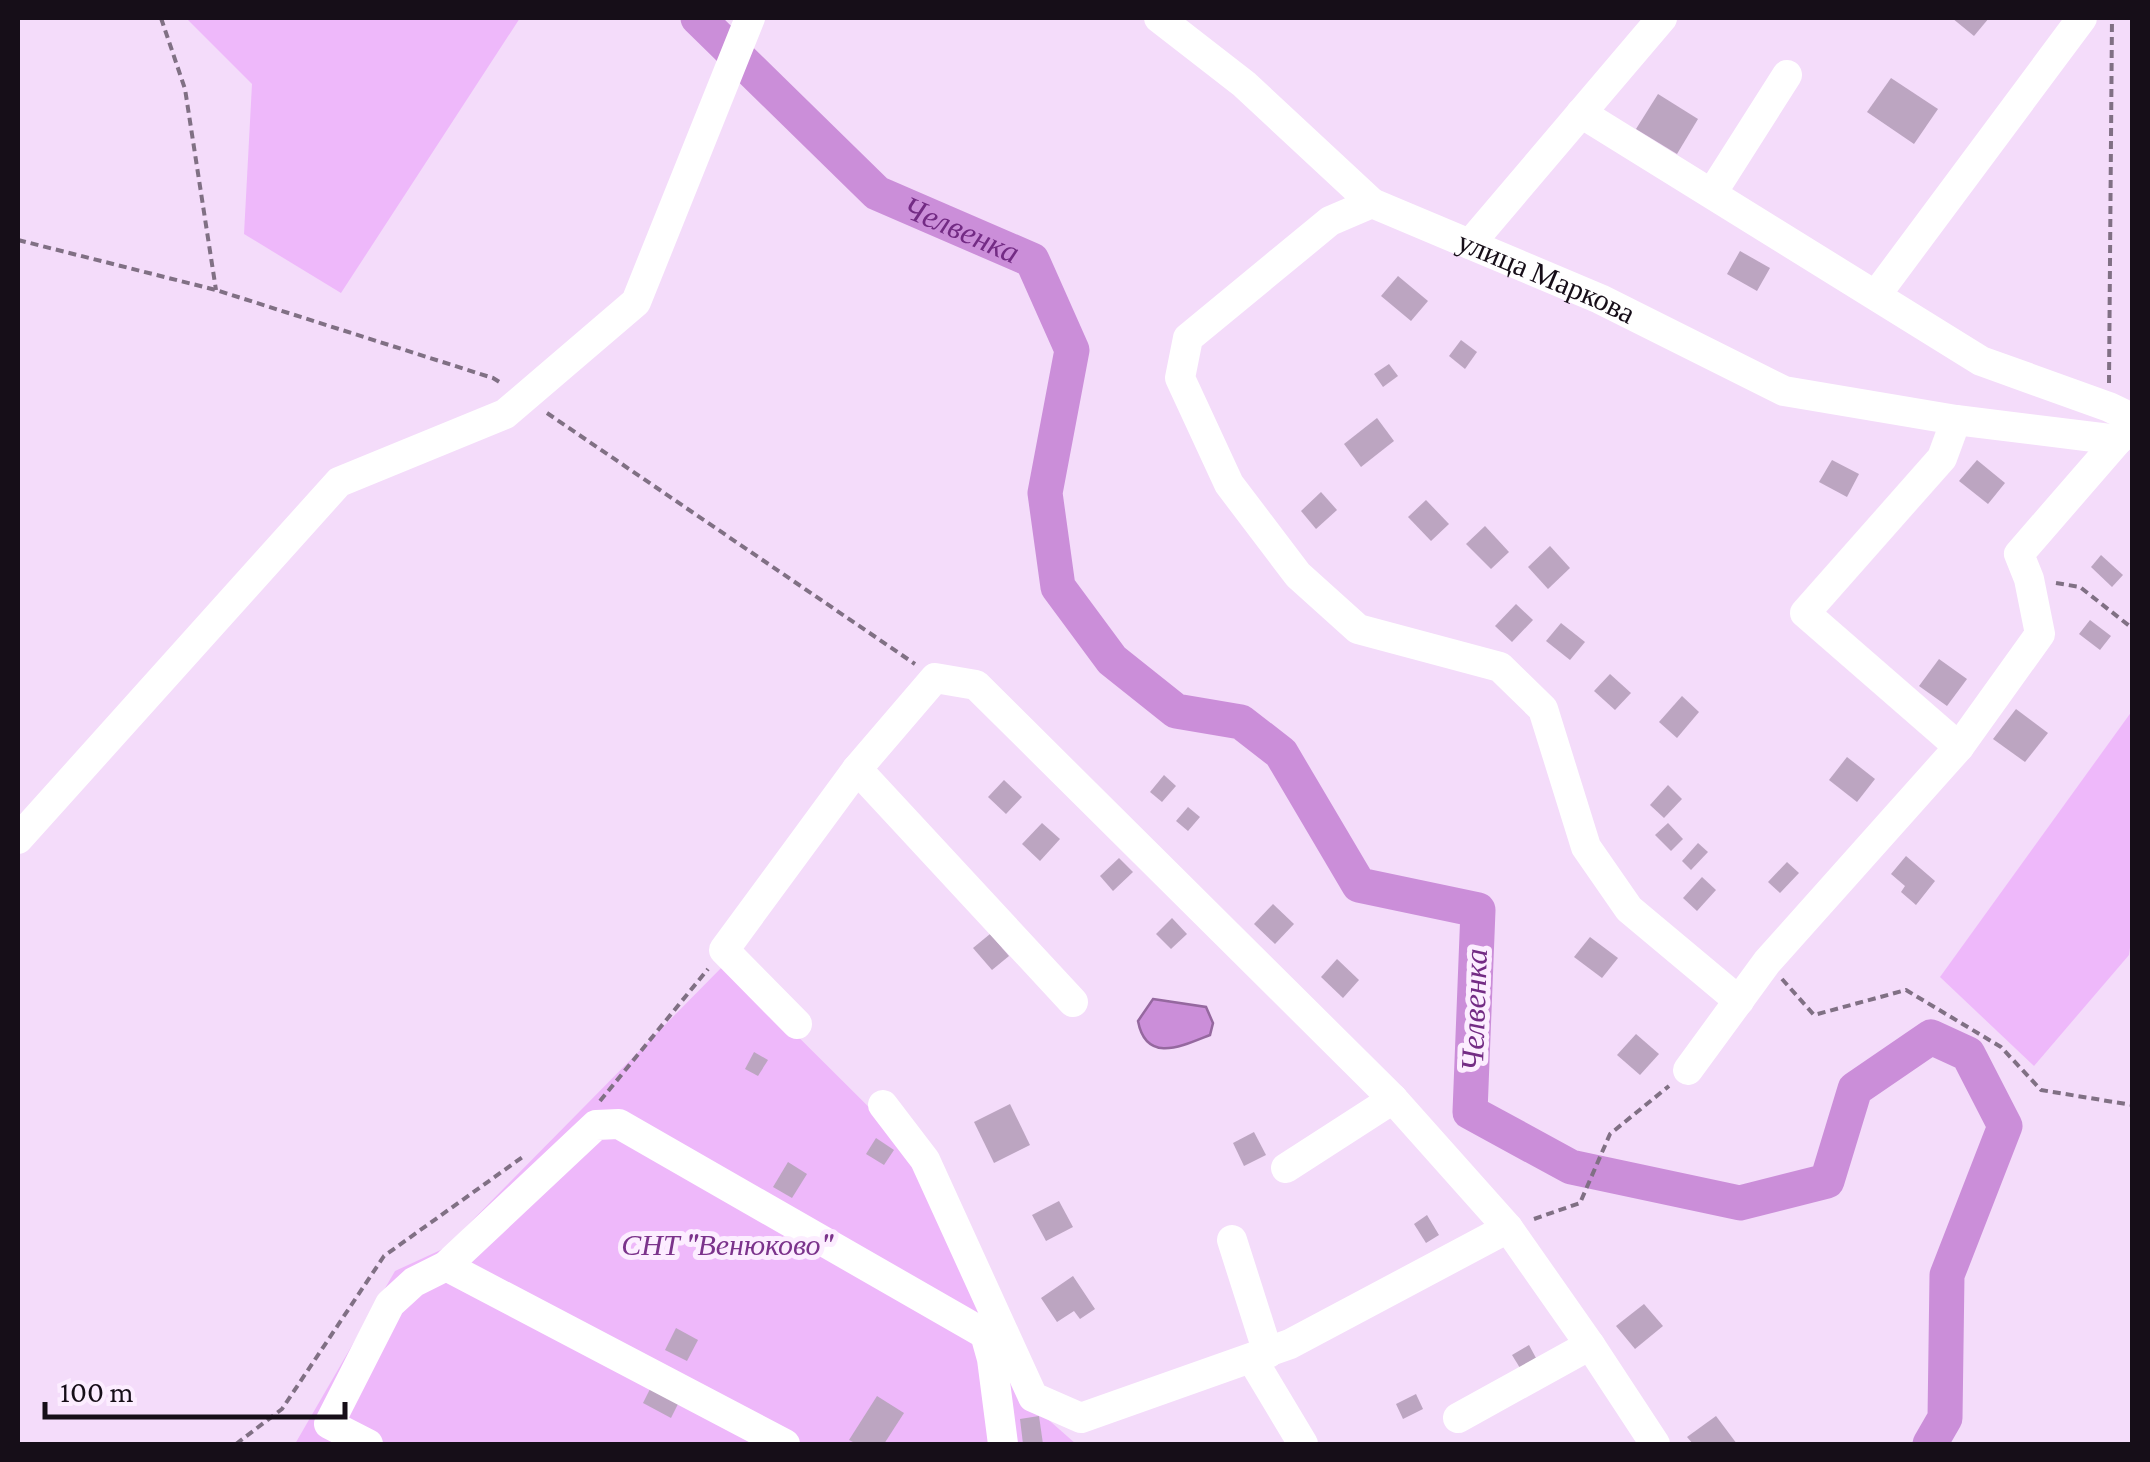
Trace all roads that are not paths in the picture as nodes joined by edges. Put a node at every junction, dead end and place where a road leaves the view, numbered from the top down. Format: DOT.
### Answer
graph roads {
  1 [pos="750,18"];
  2 [pos="1159,18"];
  3 [pos="1662,18"];
  4 [pos="2082,18"];
  5 [pos="1787,75"];
  6 [pos="1581,113"];
  7 [pos="1712,194"];
  8 [pos="1372,203"];
  9 [pos="1470,244"];
  10 [pos="1876,295"];
  11 [pos="1956,420"];
  12 [pos="2123,423"];
  13 [pos="1958,747"];
  14 [pos="857,769"];
  15 [pos="18,839"];
  16 [pos="1740,1001"];
  17 [pos="1073,1002"];
  18 [pos="798,1024"];
  19 [pos="1688,1070"];
  20 [pos="1393,1099"];
  21 [pos="883,1106"];
  22 [pos="1286,1168"];
  23 [pos="1508,1228"];
  24 [pos="1232,1240"];
  25 [pos="446,1266"];
  26 [pos="1590,1344"];
  27 [pos="1260,1356"];
  28 [pos="1458,1418"];
  29 [pos="368,1444"];
  30 [pos="785,1444"];
  31 [pos="1003,1444"];
  32 [pos="1302,1444"];
  33 [pos="1654,1444"];
  1 -- 15 [label="street"];
  2 -- 8 [label="street"];
  3 -- 6 [label="street, улица Маркова"];
  4 -- 10 [label="street"];
  5 -- 7 [label="street"];
  6 -- 7 [label="street"];
  6 -- 9 [label="street, улица Маркова"];
  7 -- 10 [label="street"];
  8 -- 9 [label="street"];
  8 -- 16 [label="street"];
  9 -- 11 [label="street, улица Маркова"];
  10 -- 12 [label="street"];
  11 -- 12 [label="street, улица Маркова"];
  11 -- 13 [label="street"];
  12 -- 13 [label="street"];
  13 -- 16 [label="street"];
  14 -- 17 [label="street"];
  14 -- 18 [label="street"];
  14 -- 20 [label="street"];
  16 -- 19 [label="street"];
  20 -- 22 [label="street"];
  20 -- 23 [label="street"];
  21 -- 27 [label="street"];
  23 -- 26 [label="street"];
  23 -- 27 [label="street"];
  24 -- 27 [label="street"];
  25 -- 29 [label="street"];
  25 -- 30 [label="street"];
  25 -- 31 [label="street"];
  26 -- 28 [label="street"];
  26 -- 33 [label="street"];
  27 -- 32 [label="street"];
}
